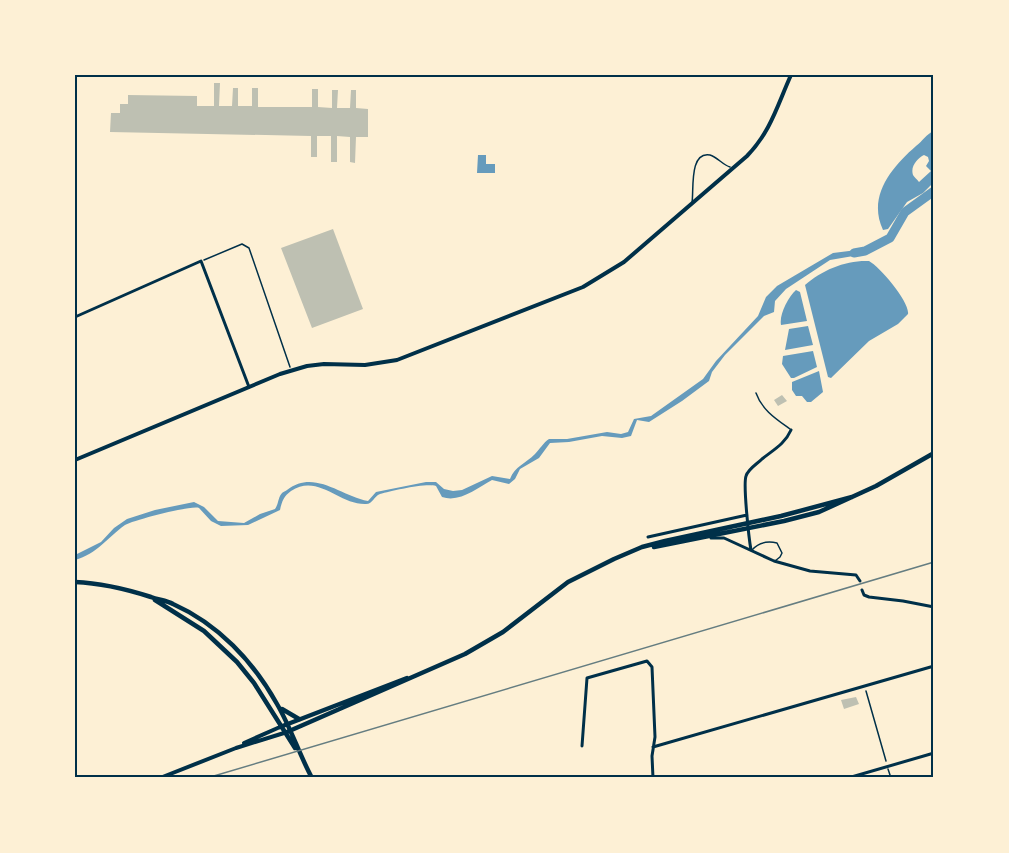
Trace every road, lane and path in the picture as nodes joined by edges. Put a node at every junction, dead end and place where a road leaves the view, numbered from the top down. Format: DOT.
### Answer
graph roads {
  1 [pos="791,75"];
  2 [pos="723,164"];
  3 [pos="734,168"];
  4 [pos="726,176"];
  5 [pos="692,204"];
  6 [pos="201,261"];
  7 [pos="75,318"];
  8 [pos="291,370"];
  9 [pos="249,387"];
  10 [pos="756,393"];
  11 [pos="791,430"];
  12 [pos="934,453"];
  13 [pos="75,460"];
  14 [pos="747,515"];
  15 [pos="747,526"];
  16 [pos="648,537"];
  17 [pos="703,538"];
  18 [pos="752,550"];
  19 [pos="631,552"];
  20 [pos="774,561"];
  21 [pos="860,581"];
  22 [pos="75,582"];
  23 [pos="862,590"];
  24 [pos="153,598"];
  25 [pos="934,608"];
  26 [pos="934,666"];
  27 [pos="418,675"];
  28 [pos="865,687"];
  29 [pos="278,705"];
  30 [pos="299,719"];
  31 [pos="287,724"];
  32 [pos="280,727"];
  33 [pos="291,730"];
  34 [pos="285,733"];
  35 [pos="582,746"];
  36 [pos="653,747"];
  37 [pos="236,748"];
  38 [pos="298,750"];
  39 [pos="934,753"];
  40 [pos="888,766"];
  41 [pos="160,778"];
  42 [pos="312,778"];
  43 [pos="653,778"];
  44 [pos="848,778"];
  45 [pos="891,778"];
  1 -- 3 [label="street"];
  2 -- 3 [label="lane"];
  2 -- 4 [label="lane"];
  2 -- 5 [label="lane"];
  3 -- 4 [label="street"];
  4 -- 5 [label="street"];
  5 -- 8 [label="street"];
  6 -- 7 [label="street"];
  6 -- 8 [label="path"];
  6 -- 9 [label="street"];
  8 -- 9 [label="street"];
  9 -- 13 [label="street"];
  10 -- 11 [label="lane"];
  11 -- 14 [label="street"];
  12 -- 15 [label="main road"];
  14 -- 15 [label="street"];
  14 -- 16 [label="street"];
  15 -- 17 [label="main road"];
  15 -- 18 [label="street"];
  15 -- 19 [label="main road"];
  17 -- 18 [label="street"];
  17 -- 19 [label="main road"];
  18 -- 20 [label="street"];
  18 -- 20 [label="lane"];
  19 -- 27 [label="main road"];
  20 -- 21 [label="street"];
  22 -- 24 [label="main road"];
  23 -- 25 [label="street"];
  24 -- 29 [label="main road"];
  24 -- 32 [label="main road"];
  26 -- 28 [label="street"];
  27 -- 30 [label="main road"];
  27 -- 33 [label="main road"];
  28 -- 36 [label="street"];
  28 -- 40 [label="path"];
  29 -- 30 [label="main road"];
  29 -- 31 [label="main road"];
  30 -- 31 [label="main road"];
  31 -- 32 [label="main road"];
  31 -- 33 [label="main road"];
  32 -- 34 [label="main road"];
  32 -- 37 [label="street"];
  33 -- 34 [label="main road"];
  33 -- 38 [label="main road"];
  34 -- 37 [label="street"];
  34 -- 38 [label="main road"];
  35 -- 36 [label="street"];
  36 -- 43 [label="street"];
  37 -- 41 [label="street"];
  38 -- 42 [label="main road"];
  39 -- 40 [label="street"];
  40 -- 44 [label="street"];
  40 -- 45 [label="path"];
}
